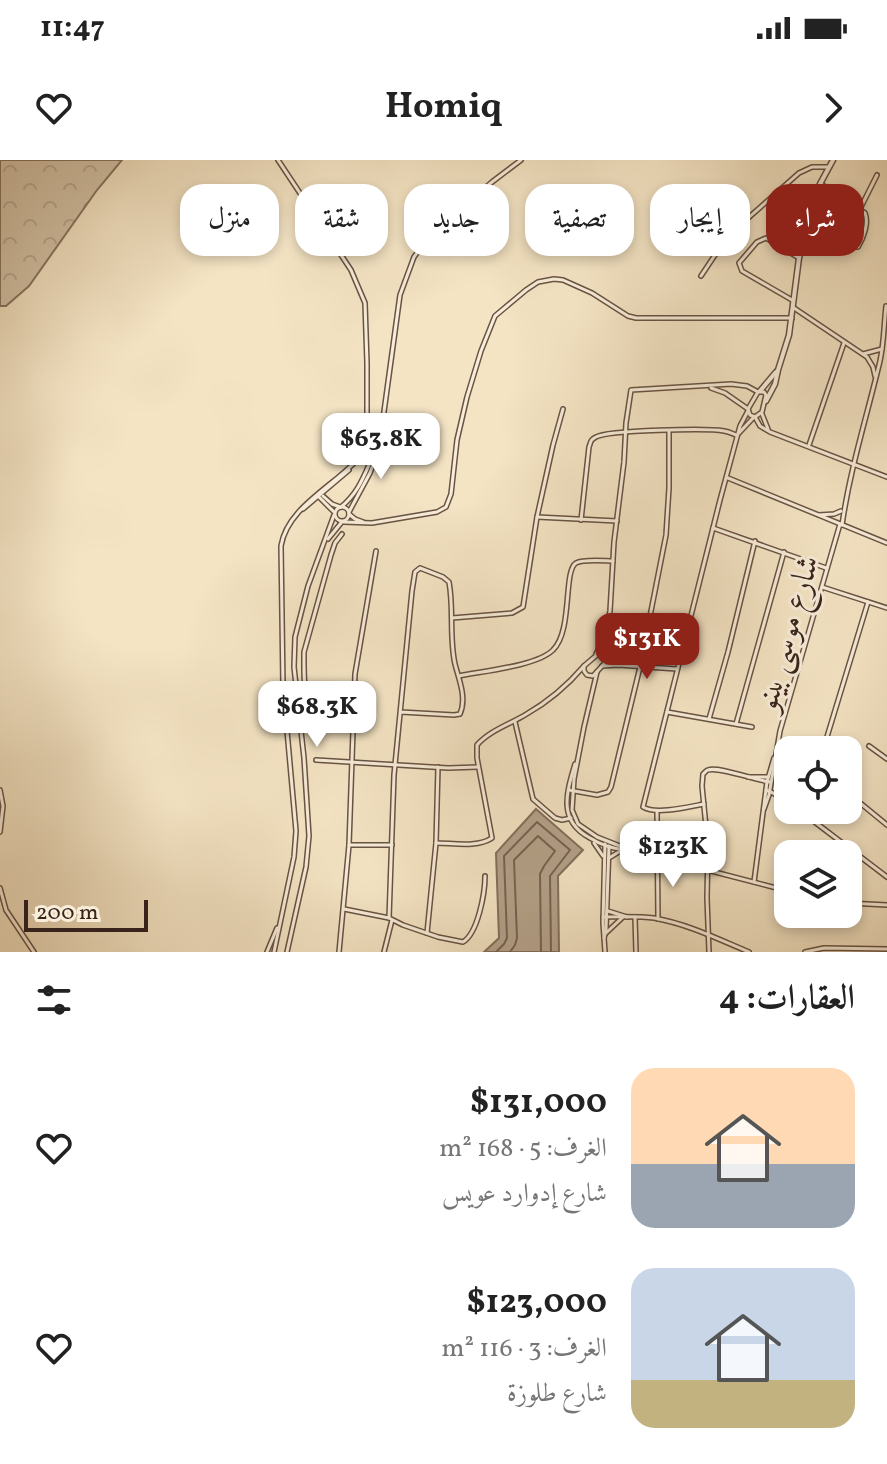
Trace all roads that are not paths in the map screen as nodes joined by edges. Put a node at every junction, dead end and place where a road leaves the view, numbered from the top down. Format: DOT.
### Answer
graph roads {
  1 [pos="278,160"];
  2 [pos="521,160"];
  3 [pos="833,160"];
  4 [pos="828,167"];
  5 [pos="877,175"];
  6 [pos="820,184"];
  7 [pos="864,201"];
  8 [pos="864,212"];
  9 [pos="864,232"];
  10 [pos="799,258"];
  11 [pos="701,276"];
  12 [pos="794,304"];
  13 [pos="886,306"];
  14 [pos="792,318"];
  15 [pos="844,343"];
  16 [pos="882,349"];
  17 [pos="863,354"];
  18 [pos="778,370"];
  19 [pos="875,380"];
  20 [pos="708,386"];
  21 [pos="759,391"];
  22 [pos="766,401"];
  23 [pos="563,409"];
  24 [pos="748,410"];
  25 [pos="762,412"];
  26 [pos="754,417"];
  27 [pos="669,431"];
  28 [pos="625,432"];
  29 [pos="770,432"];
  30 [pos="738,434"];
  31 [pos="379,444"];
  32 [pos="808,446"];
  33 [pos="853,465"];
  34 [pos="887,477"];
  35 [pos="727,478"];
  36 [pos="319,495"];
  37 [pos="340,507"];
  38 [pos="842,509"];
  39 [pos="349,513"];
  40 [pos="334,514"];
  41 [pos="815,515"];
  42 [pos="537,517"];
  43 [pos="581,520"];
  44 [pos="617,521"];
  45 [pos="343,522"];
  46 [pos="375,522"];
  47 [pos="840,524"];
  48 [pos="713,528"];
  49 [pos="342,534"];
  50 [pos="325,541"];
  51 [pos="755,541"];
  52 [pos="887,543"];
  53 [pos="376,551"];
  54 [pos="784,552"];
  55 [pos="613,561"];
  56 [pos="827,568"];
  57 [pos="822,587"];
  58 [pos="868,602"];
  59 [pos="887,608"];
  60 [pos="452,618"];
  61 [pos="605,636"];
  62 [pos="595,656"];
  63 [pos="605,657"];
  64 [pos="618,665"];
  65 [pos="584,666"];
  66 [pos="602,666"];
  67 [pos="640,667"];
  68 [pos="677,669"];
  69 [pos="597,672"];
  70 [pos="459,676"];
  71 [pos="587,676"];
  72 [pos="573,679"];
  73 [pos="593,687"];
  74 [pos="353,711"];
  75 [pos="401,712"];
  76 [pos="667,712"];
  77 [pos="709,719"];
  78 [pos="515,721"];
  79 [pos="736,724"];
  80 [pos="752,727"];
  81 [pos="827,736"];
  82 [pos="869,746"];
  83 [pos="887,759"];
  84 [pos="316,760"];
  85 [pos="351,762"];
  86 [pos="395,764"];
  87 [pos="438,767"];
  88 [pos="478,767"];
  89 [pos="769,780"];
  90 [pos="0,790"];
  91 [pos="571,790"];
  92 [pos="768,792"];
  93 [pos="774,795"];
  94 [pos="704,804"];
  95 [pos="862,804"];
  96 [pos="657,810"];
  97 [pos="571,818"];
  98 [pos="818,824"];
  99 [pos="887,825"];
  100 [pos="0,832"];
  101 [pos="588,837"];
  102 [pos="436,843"];
  103 [pos="607,844"];
  104 [pos="349,845"];
  105 [pos="392,845"];
  106 [pos="623,850"];
  107 [pos="630,850"];
  108 [pos="659,858"];
  109 [pos="607,859"];
  110 [pos="708,869"];
  111 [pos="485,876"];
  112 [pos="887,877"];
  113 [pos="754,882"];
  114 [pos="774,887"];
  115 [pos="0,888"];
  116 [pos="862,904"];
  117 [pos="887,905"];
  118 [pos="344,909"];
  119 [pos="605,911"];
  120 [pos="605,917"];
  121 [pos="625,917"];
  122 [pos="635,917"];
  123 [pos="391,919"];
  124 [pos="658,919"];
  125 [pos="280,920"];
  126 [pos="427,933"];
  127 [pos="709,934"];
  128 [pos="605,936"];
  129 [pos="887,949"];
  130 [pos="34,952"];
  131 [pos="267,952"];
  132 [pos="274,952"];
  133 [pos="287,952"];
  134 [pos="339,952"];
  135 [pos="384,952"];
  136 [pos="606,952"];
  137 [pos="636,952"];
  138 [pos="709,952"];
  139 [pos="749,952"];
  140 [pos="805,952"];
  1 -- 36 [label="street"];
  2 -- 31 [label="street"];
  3 -- 4 [label="street"];
  4 -- 6 [label="street"];
  4 -- 11 [label="street"];
  5 -- 7 [label="street"];
  8 -- 9 [label="street"];
  10 -- 12 [label="street"];
  10 -- 12 [label="street"];
  12 -- 14 [label="street"];
  12 -- 15 [label="street"];
  13 -- 16 [label="street, شارع موسى بينو"];
  14 -- 18 [label="street"];
  14 -- 46 [label="street"];
  15 -- 17 [label="street"];
  15 -- 32 [label="street"];
  16 -- 17 [label="street"];
  16 -- 19 [label="street, شارع موسى بينو"];
  17 -- 19 [label="street"];
  18 -- 21 [label="street"];
  18 -- 22 [label="street"];
  19 -- 33 [label="street, شارع موسى بينو"];
  20 -- 21 [label="street"];
  20 -- 24 [label="street"];
  20 -- 28 [label="street"];
  21 -- 22 [label="street"];
  21 -- 24 [label="street"];
  22 -- 25 [label="street"];
  23 -- 42 [label="street"];
  24 -- 26 [label="street"];
  24 -- 30 [label="street"];
  25 -- 26 [label="street"];
  25 -- 29 [label="street"];
  26 -- 29 [label="street"];
  26 -- 30 [label="street"];
  27 -- 28 [label="street"];
  27 -- 30 [label="street"];
  27 -- 67 [label="street"];
  28 -- 43 [label="street"];
  28 -- 44 [label="street"];
  29 -- 32 [label="street"];
  30 -- 35 [label="street"];
  31 -- 37 [label="street"];
  31 -- 39 [label="street"];
  32 -- 33 [label="street"];
  33 -- 34 [label="street"];
  33 -- 38 [label="street, شارع موسى بينو"];
  35 -- 41 [label="street"];
  35 -- 48 [label="street"];
  36 -- 37 [label="street"];
  36 -- 40 [label="street"];
  36 -- 125 [label="street"];
  37 -- 39 [label="street"];
  37 -- 40 [label="street"];
  38 -- 41 [label="street"];
  38 -- 47 [label="street, شارع موسى بينو"];
  39 -- 45 [label="street"];
  39 -- 46 [label="street"];
  40 -- 45 [label="street"];
  40 -- 50 [label="street"];
  41 -- 47 [label="street"];
  42 -- 43 [label="street"];
  42 -- 60 [label="street"];
  43 -- 44 [label="street"];
  44 -- 55 [label="street"];
  45 -- 46 [label="street"];
  45 -- 50 [label="street"];
  47 -- 52 [label="street"];
  47 -- 56 [label="street, شارع موسى بينو"];
  48 -- 51 [label="street"];
  48 -- 68 [label="street"];
  49 -- 74 [label="street"];
  50 -- 133 [label="street"];
  51 -- 54 [label="street"];
  51 -- 77 [label="street"];
  53 -- 74 [label="street"];
  54 -- 56 [label="street"];
  54 -- 79 [label="street"];
  55 -- 61 [label="street"];
  55 -- 70 [label="street"];
  56 -- 57 [label="street, شارع موسى بينو"];
  57 -- 58 [label="street"];
  57 -- 89 [label="street, شارع موسى بينو"];
  58 -- 59 [label="street"];
  58 -- 81 [label="street"];
  60 -- 70 [label="street"];
  60 -- 75 [label="street"];
  61 -- 62 [label="street"];
  61 -- 63 [label="street"];
  62 -- 63 [label="street"];
  62 -- 65 [label="street"];
  63 -- 64 [label="street"];
  63 -- 66 [label="street"];
  64 -- 66 [label="street"];
  64 -- 67 [label="street"];
  65 -- 71 [label="street"];
  65 -- 72 [label="street"];
  66 -- 69 [label="street"];
  67 -- 68 [label="street"];
  67 -- 91 [label="street"];
  68 -- 76 [label="street"];
  69 -- 71 [label="street"];
  69 -- 73 [label="street"];
  70 -- 75 [label="street"];
  71 -- 72 [label="street"];
  71 -- 73 [label="street"];
  72 -- 78 [label="street"];
  73 -- 91 [label="street"];
  74 -- 85 [label="street"];
  75 -- 86 [label="street"];
  76 -- 77 [label="street"];
  76 -- 96 [label="street"];
  77 -- 79 [label="street"];
  78 -- 88 [label="street"];
  78 -- 97 [label="street"];
  79 -- 80 [label="street"];
  82 -- 83 [label="street"];
  84 -- 85 [label="street"];
  85 -- 86 [label="street"];
  85 -- 104 [label="street"];
  86 -- 87 [label="street"];
  86 -- 105 [label="street"];
  87 -- 88 [label="street"];
  87 -- 102 [label="street"];
  88 -- 102 [label="street"];
  89 -- 92 [label="street, شارع موسى بينو"];
  89 -- 94 [label="street"];
  90 -- 100 [label="street"];
  91 -- 97 [label="street"];
  92 -- 93 [label="street"];
  92 -- 113 [label="street, شارع موسى بينو"];
  94 -- 96 [label="street"];
  94 -- 110 [label="street"];
  95 -- 99 [label="street"];
  96 -- 108 [label="street"];
  97 -- 101 [label="street"];
  97 -- 103 [label="street"];
  98 -- 112 [label="street"];
  101 -- 103 [label="street"];
  101 -- 109 [label="street"];
  102 -- 126 [label="street"];
  103 -- 106 [label="street"];
  103 -- 107 [label="street"];
  103 -- 109 [label="street"];
  104 -- 105 [label="street"];
  104 -- 118 [label="street"];
  105 -- 123 [label="street"];
  106 -- 107 [label="street"];
  106 -- 109 [label="street"];
  107 -- 108 [label="street"];
  108 -- 110 [label="street"];
  108 -- 124 [label="street"];
  109 -- 119 [label="street"];
  110 -- 113 [label="street"];
  110 -- 127 [label="street"];
  111 -- 126 [label="street"];
  113 -- 114 [label="street"];
  115 -- 130 [label="street"];
  116 -- 117 [label="street"];
  118 -- 123 [label="street"];
  118 -- 134 [label="street"];
  119 -- 120 [label="street"];
  119 -- 121 [label="street"];
  120 -- 121 [label="street"];
  120 -- 128 [label="street"];
  121 -- 122 [label="street"];
  121 -- 128 [label="street"];
  122 -- 124 [label="street"];
  122 -- 137 [label="street"];
  123 -- 126 [label="street"];
  123 -- 135 [label="street"];
  124 -- 127 [label="street"];
  125 -- 131 [label="street"];
  125 -- 132 [label="street"];
  127 -- 138 [label="street"];
  127 -- 139 [label="street"];
  128 -- 136 [label="street"];
  129 -- 140 [label="street"];
}
